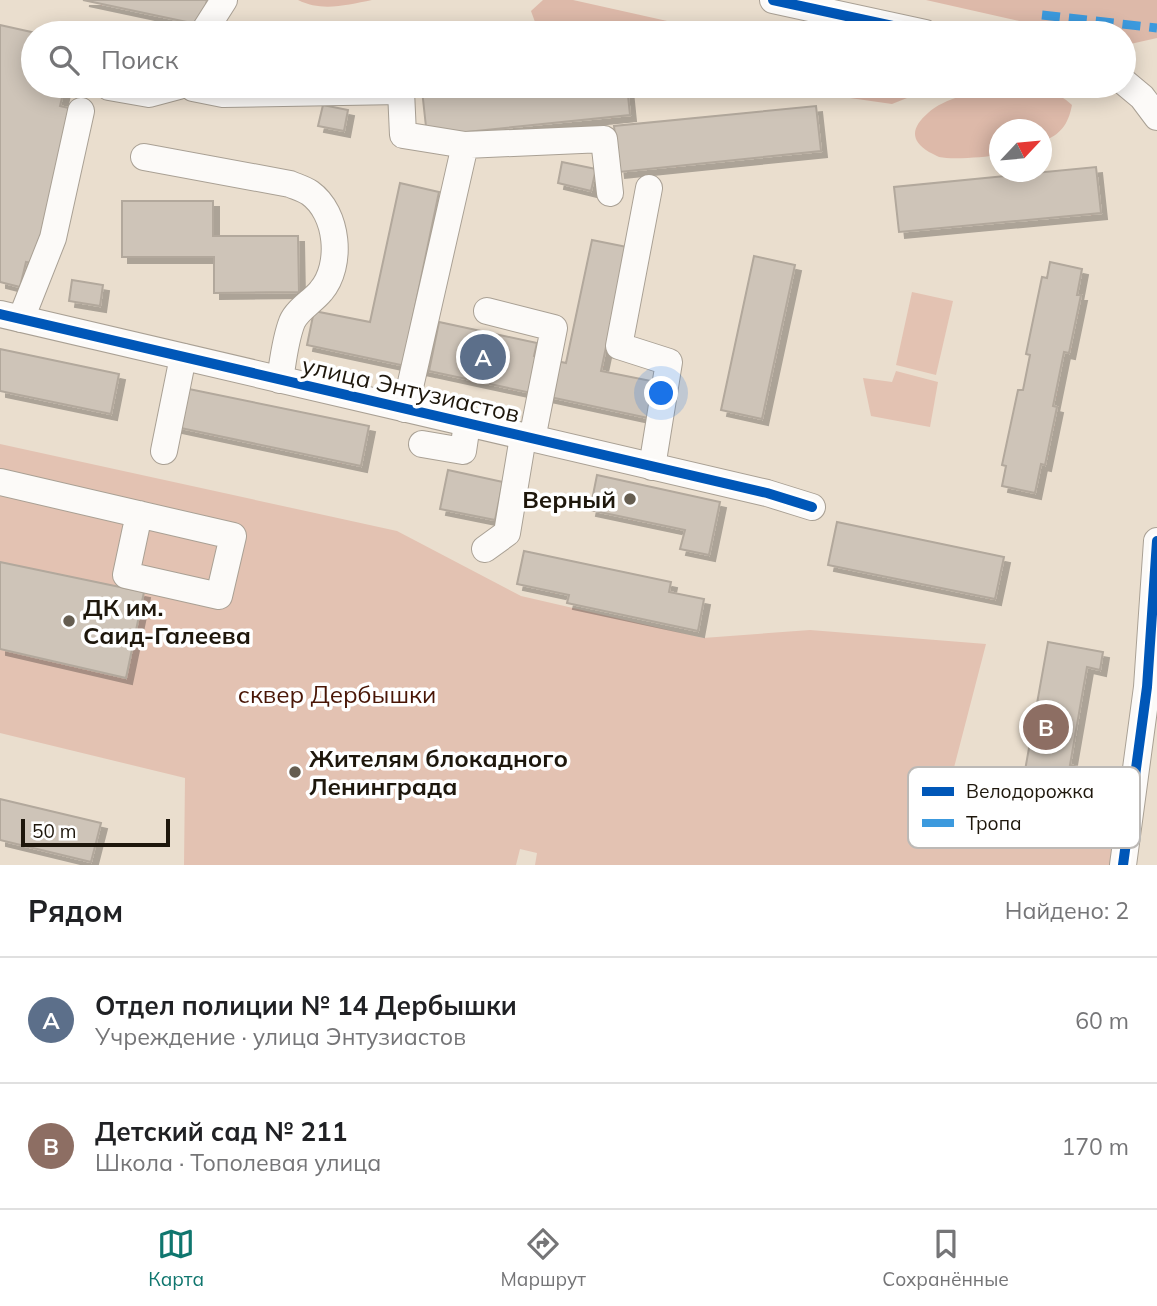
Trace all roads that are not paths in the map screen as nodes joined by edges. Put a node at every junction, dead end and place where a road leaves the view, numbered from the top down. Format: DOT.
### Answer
graph roads {
  1 [pos="224,0"];
  2 [pos="773,0"];
  3 [pos="211,21"];
  4 [pos="870,21"];
  5 [pos="401,98"];
  6 [pos="81,111"];
  7 [pos="465,145"];
  8 [pos="144,157"];
  9 [pos="649,188"];
  10 [pos="610,193"];
  11 [pos="487,311"];
  12 [pos="11,317"];
  13 [pos="183,357"];
  14 [pos="280,380"];
  15 [pos="405,409"];
  16 [pos="467,424"];
  17 [pos="527,438"];
  18 [pos="422,444"];
  19 [pos="163,452"];
  20 [pos="652,467"];
  21 [pos="0,482"];
  22 [pos="812,507"];
  23 [pos="139,514"];
  24 [pos="1157,541"];
  25 [pos="485,549"];
  26 [pos="1146,775"];
  27 [pos="1140,798"];
  28 [pos="1127,848"];
  29 [pos="1123,865"];
  1 -- 3 [label="street"];
  2 -- 4 [label="street"];
  5 -- 7 [label="street"];
  6 -- 12 [label="street"];
  7 -- 10 [label="street"];
  7 -- 15 [label="street"];
  8 -- 14 [label="street"];
  9 -- 20 [label="street"];
  11 -- 17 [label="street"];
  12 -- 13 [label="street, улица Энтузиастов"];
  13 -- 14 [label="street, улица Энтузиастов"];
  13 -- 19 [label="street"];
  14 -- 15 [label="street, улица Энтузиастов"];
  15 -- 16 [label="street, улица Энтузиастов"];
  16 -- 17 [label="street, улица Энтузиастов"];
  16 -- 18 [label="street"];
  17 -- 20 [label="street, улица Энтузиастов"];
  17 -- 25 [label="street"];
  20 -- 22 [label="street, улица Энтузиастов"];
  21 -- 23 [label="street"];
  24 -- 26 [label="street"];
  26 -- 27 [label="street"];
  28 -- 29 [label="street"];
}
